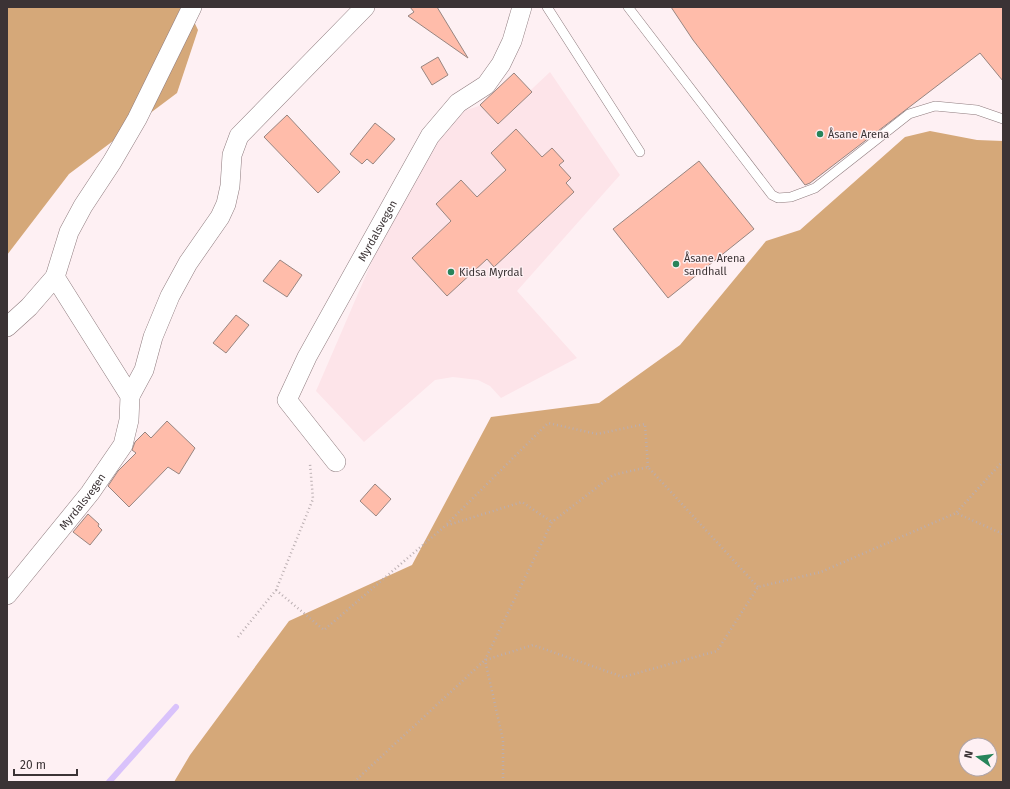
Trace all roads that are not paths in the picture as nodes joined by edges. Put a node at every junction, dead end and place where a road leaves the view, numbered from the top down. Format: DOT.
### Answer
graph roads {
  1 [pos="192,7"];
  2 [pos="365,7"];
  3 [pos="522,7"];
  4 [pos="547,7"];
  5 [pos="628,7"];
  6 [pos="1003,119"];
  7 [pos="640,152"];
  8 [pos="55,277"];
  9 [pos="7,327"];
  10 [pos="130,396"];
  11 [pos="336,462"];
  12 [pos="7,595"];
  1 -- 8 [label="street"];
  2 -- 10 [label="street, Myrdalsvegen"];
  3 -- 11 [label="street, Myrdalsvegen"];
  4 -- 7 [label="lane"];
  5 -- 6 [label="lane"];
  8 -- 9 [label="street"];
  8 -- 10 [label="street"];
  10 -- 12 [label="street, Myrdalsvegen"];
}
